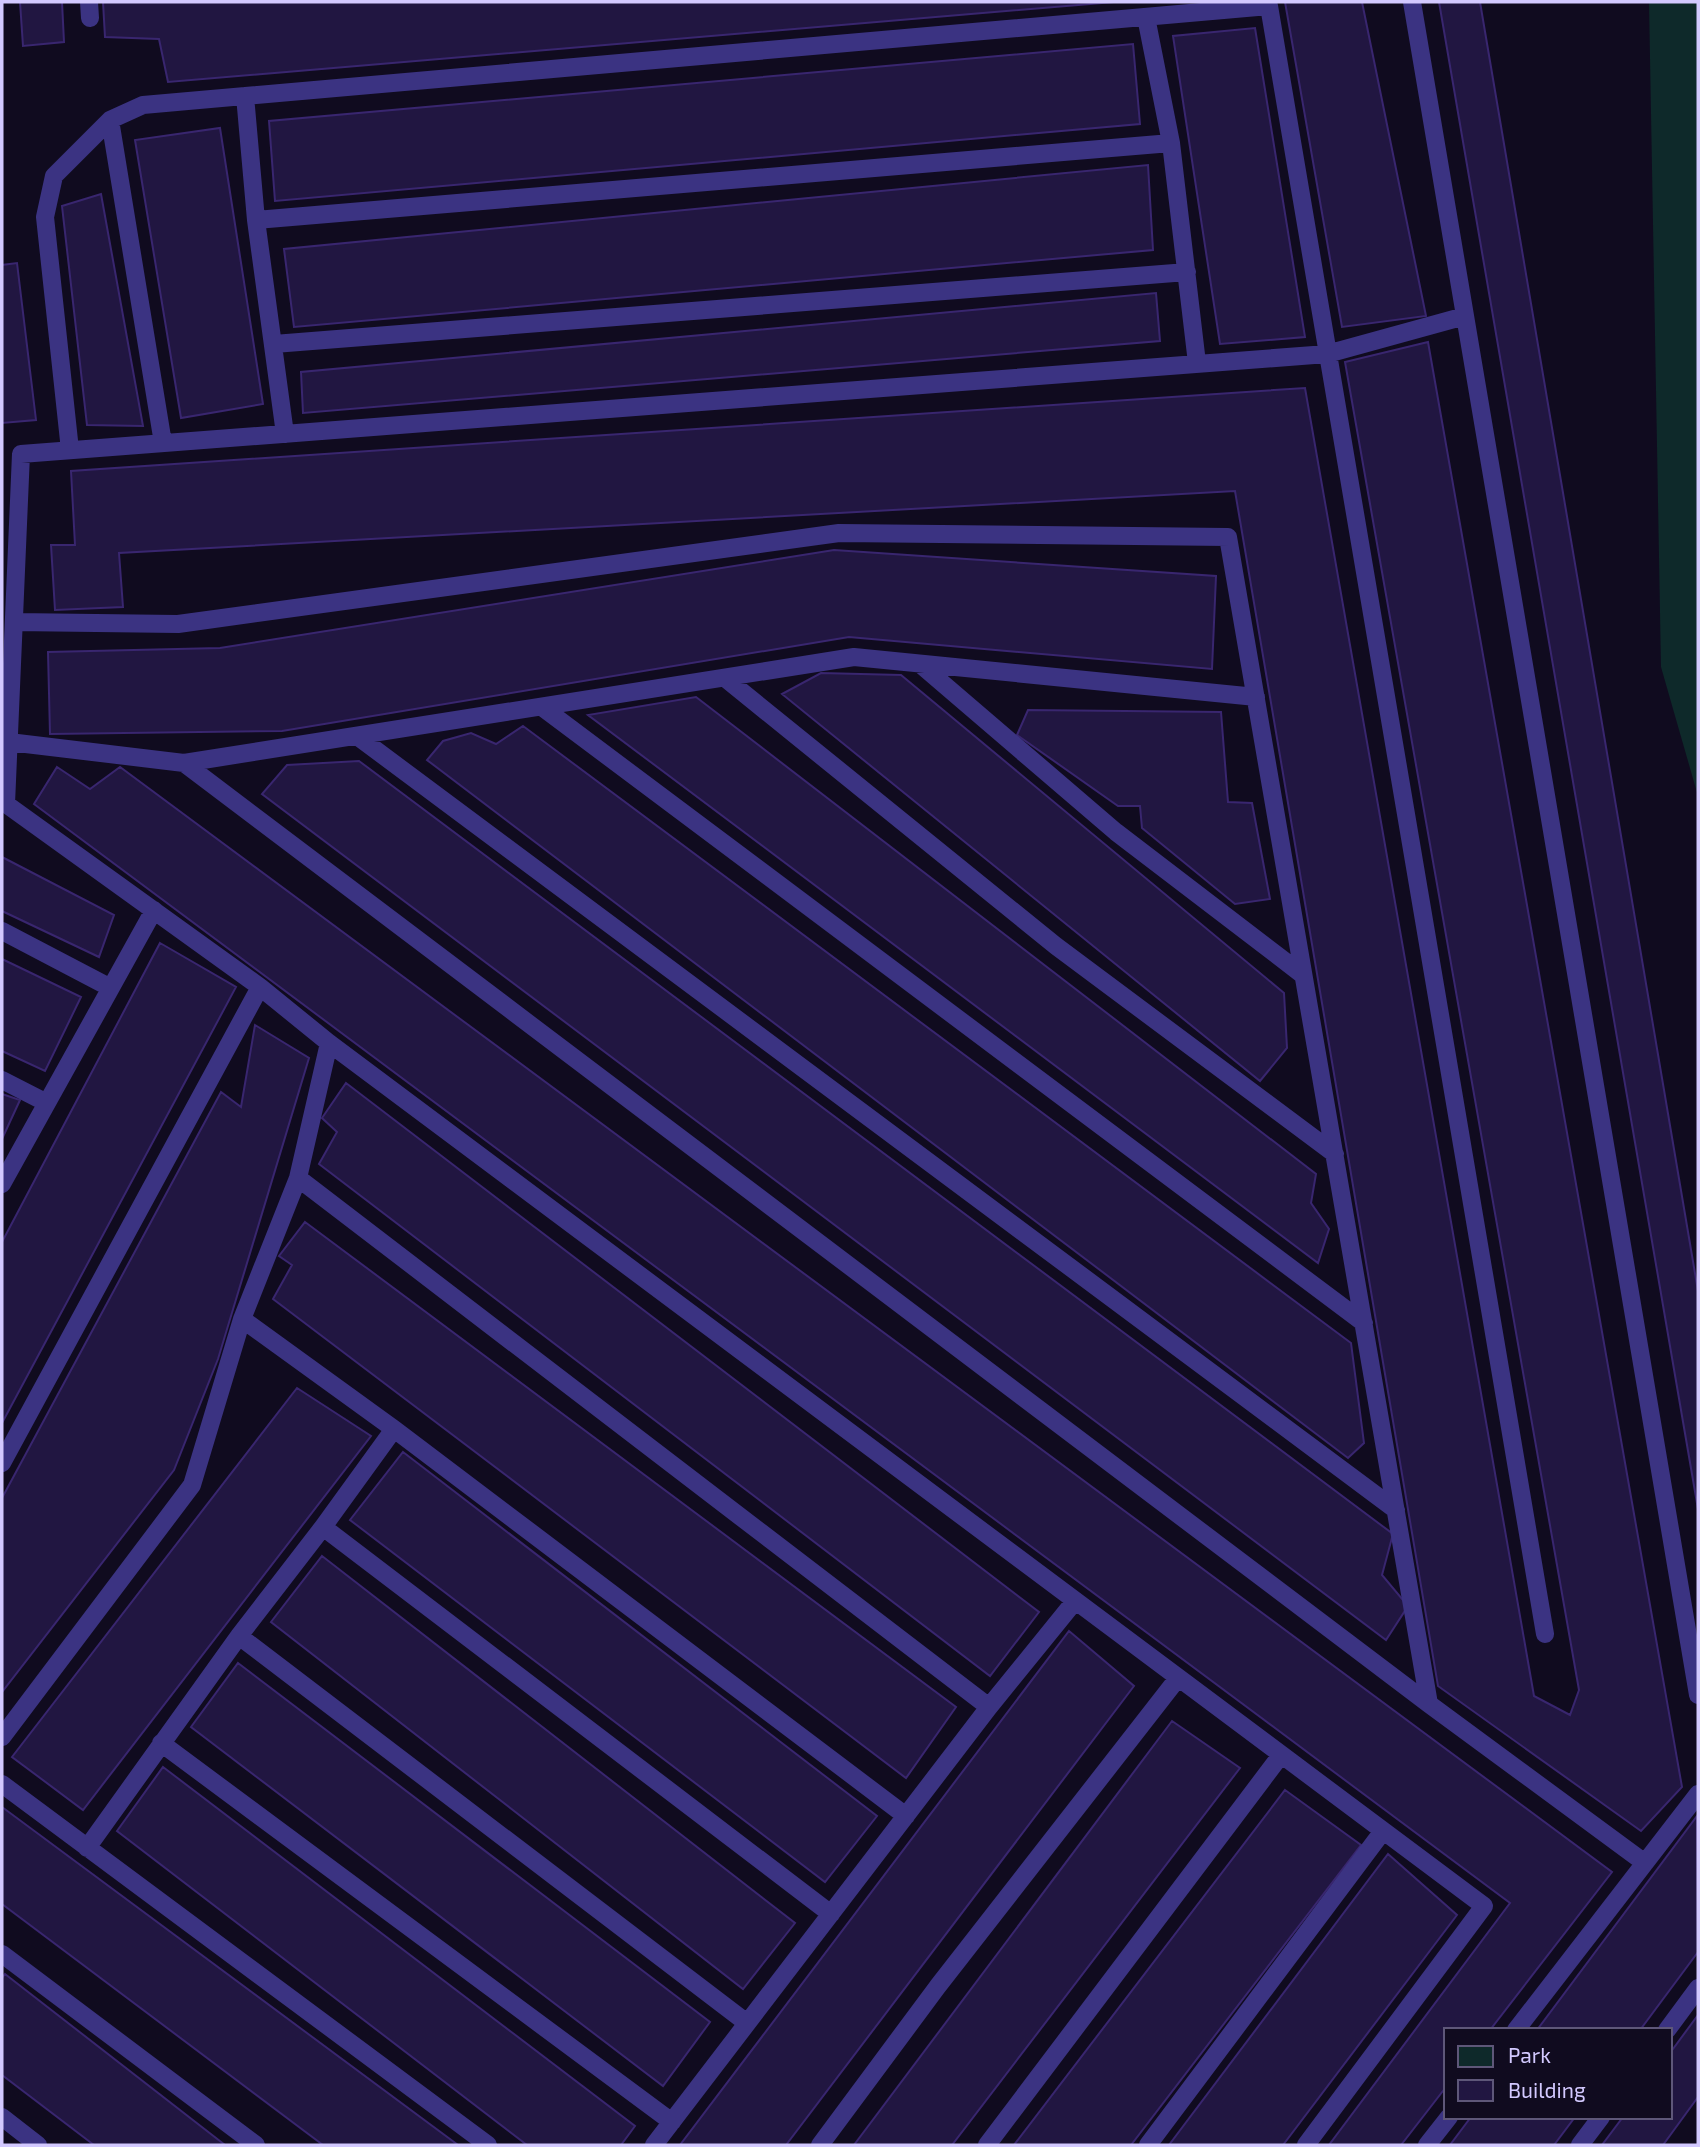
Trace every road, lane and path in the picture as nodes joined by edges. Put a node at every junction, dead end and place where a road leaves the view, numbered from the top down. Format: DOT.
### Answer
graph roads {
  1 [pos="1412,2"];
  2 [pos="1146,17"];
  3 [pos="245,96"];
  4 [pos="110,120"];
  5 [pos="1171,143"];
  6 [pos="256,220"];
  7 [pos="1186,272"];
  8 [pos="1465,316"];
  9 [pos="274,344"];
  10 [pos="1327,354"];
  11 [pos="1198,363"];
  12 [pos="285,434"];
  13 [pos="163,443"];
  14 [pos="69,450"];
  15 [pos="14,622"];
  16 [pos="920,664"];
  17 [pos="725,678"];
  18 [pos="1256,697"];
  19 [pos="541,707"];
  20 [pos="357,736"];
  21 [pos="9,743"];
  22 [pos="184,763"];
  23 [pos="154,910"];
  24 [pos="2,931"];
  25 [pos="1303,975"];
  26 [pos="260,986"];
  27 [pos="109,987"];
  28 [pos="329,1043"];
  29 [pos="2,1080"];
  30 [pos="47,1103"];
  31 [pos="1335,1154"];
  32 [pos="298,1178"];
  33 [pos="2,1184"];
  34 [pos="242,1319"];
  35 [pos="1364,1323"];
  36 [pos="394,1429"];
  37 [pos="2,1463"];
  38 [pos="1396,1510"];
  39 [pos="323,1527"];
  40 [pos="1075,1601"];
  41 [pos="1545,1634"];
  42 [pos="239,1636"];
  43 [pos="1178,1678"];
  44 [pos="1698,1695"];
  45 [pos="1429,1704"];
  46 [pos="989,1707"];
  47 [pos="2,1737"];
  48 [pos="161,1743"];
  49 [pos="1280,1755"];
  50 [pos="2,1784"];
  51 [pos="1698,1794"];
  52 [pos="906,1816"];
  53 [pos="1383,1831"];
  54 [pos="87,1847"];
  55 [pos="1645,1863"];
  56 [pos="831,1914"];
  57 [pos="2,1954"];
  58 [pos="1698,1988"];
  59 [pos="747,2023"];
  60 [pos="1518,2028"];
  61 [pos="1668,2028"];
  62 [pos="2,2117"];
  63 [pos="1446,2119"];
  64 [pos="1600,2119"];
  65 [pos="672,2122"];
  66 [pos="38,2145"];
  67 [pos="256,2145"];
  68 [pos="488,2145"];
  69 [pos="654,2145"];
  70 [pos="820,2145"];
  71 [pos="987,2145"];
  72 [pos="1148,2145"];
  73 [pos="1306,2145"];
  74 [pos="1427,2145"];
  75 [pos="1580,2145"];
  1 -- 8 [label="lane"];
  2 -- 3 [label="lane"];
  2 -- 5 [label="lane"];
  2 -- 10 [label="lane"];
  3 -- 4 [label="lane"];
  3 -- 6 [label="lane"];
  4 -- 13 [label="lane"];
  4 -- 14 [label="lane"];
  5 -- 6 [label="lane"];
  5 -- 7 [label="lane"];
  6 -- 9 [label="lane"];
  7 -- 9 [label="lane"];
  7 -- 11 [label="lane"];
  8 -- 10 [label="lane"];
  8 -- 44 [label="lane"];
  9 -- 12 [label="lane"];
  10 -- 11 [label="lane"];
  10 -- 41 [label="lane"];
  11 -- 12 [label="lane"];
  12 -- 13 [label="lane"];
  13 -- 14 [label="lane"];
  14 -- 15 [label="lane"];
  15 -- 18 [label="lane"];
  15 -- 21 [label="lane"];
  16 -- 17 [label="lane"];
  16 -- 18 [label="lane"];
  16 -- 25 [label="lane"];
  17 -- 19 [label="lane"];
  17 -- 31 [label="lane"];
  18 -- 25 [label="lane"];
  19 -- 20 [label="lane"];
  19 -- 35 [label="lane"];
  20 -- 22 [label="lane"];
  20 -- 38 [label="lane"];
  21 -- 22 [label="lane"];
  21 -- 23 [label="lane"];
  22 -- 45 [label="lane"];
  23 -- 26 [label="lane"];
  23 -- 27 [label="lane"];
  24 -- 27 [label="lane"];
  25 -- 31 [label="lane"];
  26 -- 28 [label="lane"];
  26 -- 37 [label="lane"];
  27 -- 30 [label="lane"];
  28 -- 32 [label="lane"];
  28 -- 40 [label="lane"];
  29 -- 30 [label="lane"];
  30 -- 33 [label="lane"];
  31 -- 35 [label="lane"];
  32 -- 34 [label="lane"];
  32 -- 46 [label="lane"];
  34 -- 36 [label="lane"];
  34 -- 47 [label="lane"];
  35 -- 38 [label="lane"];
  36 -- 39 [label="lane"];
  36 -- 52 [label="lane"];
  38 -- 45 [label="lane"];
  39 -- 42 [label="lane"];
  39 -- 56 [label="lane"];
  40 -- 43 [label="lane"];
  40 -- 46 [label="lane"];
  42 -- 48 [label="lane"];
  42 -- 59 [label="lane"];
  43 -- 49 [label="lane"];
  43 -- 70 [label="lane"];
  45 -- 55 [label="lane"];
  46 -- 52 [label="lane"];
  48 -- 54 [label="lane"];
  48 -- 65 [label="lane"];
  49 -- 53 [label="lane"];
  49 -- 71 [label="lane"];
  50 -- 54 [label="lane"];
  51 -- 55 [label="lane"];
  52 -- 56 [label="lane"];
  53 -- 72 [label="lane"];
  53 -- 73 [label="lane"];
  54 -- 68 [label="lane"];
  55 -- 60 [label="lane"];
  56 -- 59 [label="lane"];
  57 -- 67 [label="lane"];
  58 -- 61 [label="lane"];
  59 -- 65 [label="lane"];
  62 -- 66 [label="lane"];
  63 -- 74 [label="lane"];
  64 -- 75 [label="lane"];
  65 -- 69 [label="lane"];
}
